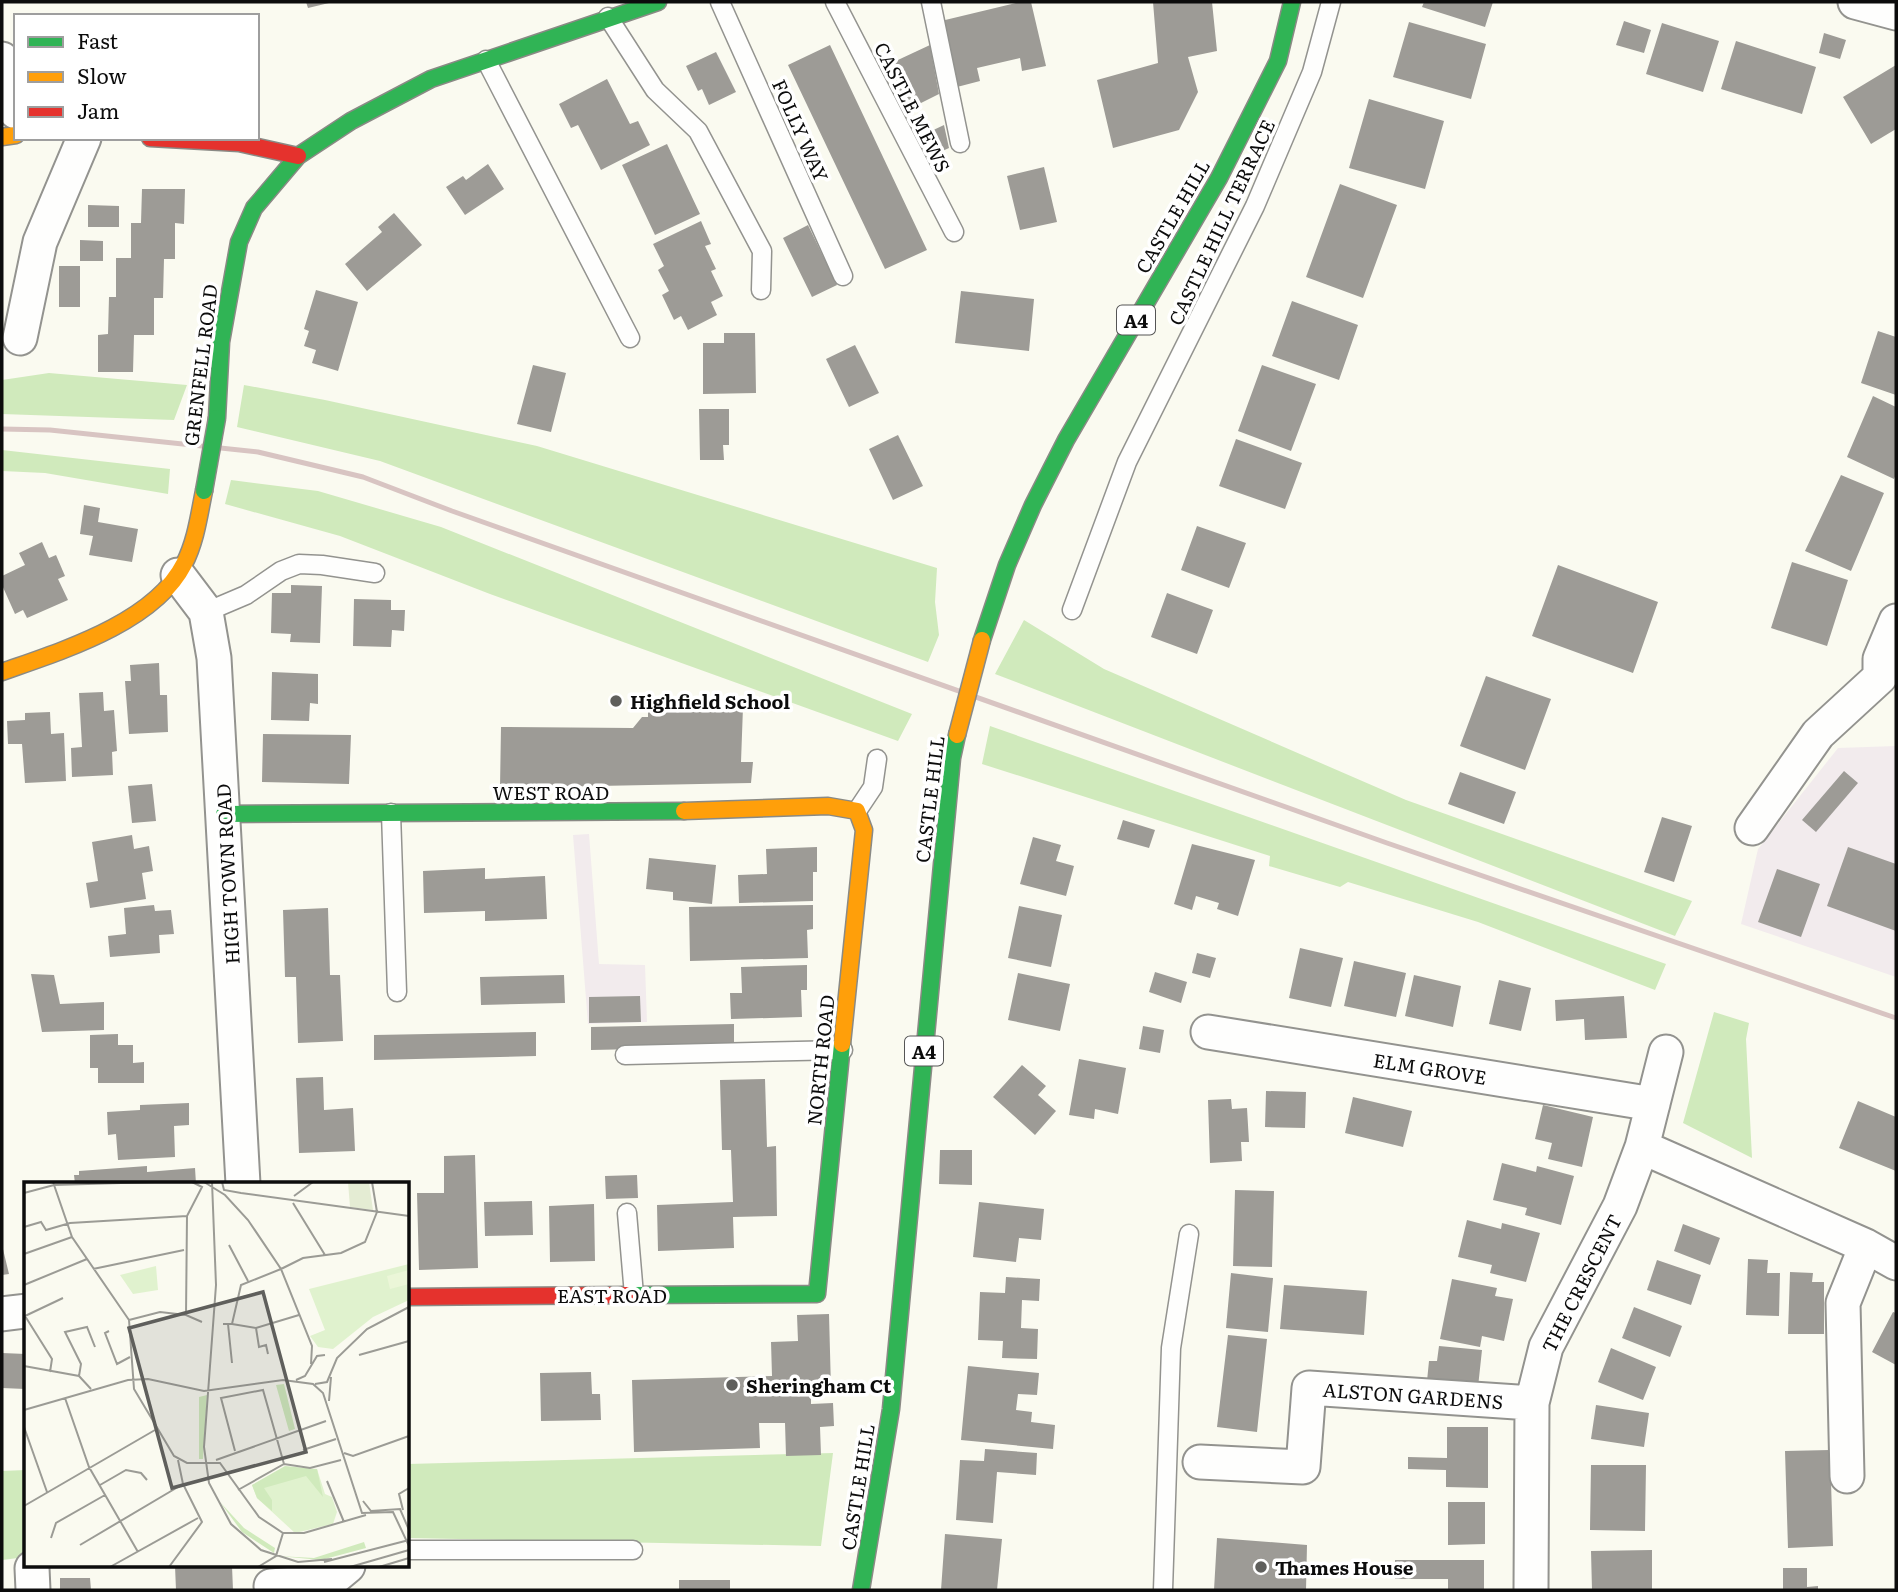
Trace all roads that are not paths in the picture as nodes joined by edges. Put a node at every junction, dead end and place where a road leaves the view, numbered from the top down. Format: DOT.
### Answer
graph roads {
  1 [pos="658,2"];
  2 [pos="720,2"];
  3 [pos="835,2"];
  4 [pos="931,2"];
  5 [pos="1292,2"];
  6 [pos="1331,2"];
  7 [pos="1855,2"];
  8 [pos="1896,13"];
  9 [pos="608,17"];
  10 [pos="2,59"];
  11 [pos="486,60"];
  12 [pos="14,104"];
  13 [pos="83,140"];
  14 [pos="186,140"];
  15 [pos="960,143"];
  16 [pos="298,156"];
  17 [pos="954,232"];
  18 [pos="843,276"];
  19 [pos="761,290"];
  20 [pos="20,338"];
  21 [pos="630,338"];
  22 [pos="375,573"];
  23 [pos="178,575"];
  24 [pos="1072,610"];
  25 [pos="206,612"];
  26 [pos="1896,621"];
  27 [pos="2,672"];
  28 [pos="1888,684"];
  29 [pos="877,760"];
  30 [pos="856,811"];
  31 [pos="391,813"];
  32 [pos="224,814"];
  33 [pos="1752,828"];
  34 [pos="397,992"];
  35 [pos="1208,1032"];
  36 [pos="843,1050"];
  37 [pos="1666,1052"];
  38 [pos="625,1055"];
  39 [pos="1653,1104"];
  40 [pos="1642,1147"];
  41 [pos="243,1182"];
  42 [pos="627,1213"];
  43 [pos="1189,1234"];
  44 [pos="1866,1246"];
  45 [pos="1896,1263"];
  46 [pos="817,1294"];
  47 [pos="634,1295"];
  48 [pos="410,1297"];
  49 [pos="24,1311"];
  50 [pos="2,1314"];
  51 [pos="1532,1403"];
  52 [pos="1200,1462"];
  53 [pos="1847,1476"];
  54 [pos="410,1550"];
  55 [pos="633,1550"];
  56 [pos="346,1568"];
  57 [pos="270,1581"];
  58 [pos="861,1590"];
  59 [pos="1163,1590"];
  60 [pos="1531,1590"];
  1 -- 9 [label="street, GRENFELL ROAD"];
  2 -- 18 [label="lane, FOLLY WAY"];
  3 -- 17 [label="lane, CASTLE MEWS"];
  4 -- 15 [label="lane"];
  5 -- 58 [label="street, CASTLE HILL / A4, bridge"];
  6 -- 24 [label="lane, CASTLE HILL TERRACE"];
  7 -- 8 [label="street"];
  9 -- 11 [label="street, GRENFELL ROAD"];
  9 -- 19 [label="lane"];
  10 -- 12 [label="street"];
  11 -- 16 [label="street, GRENFELL ROAD"];
  11 -- 21 [label="lane"];
  13 -- 20 [label="street"];
  14 -- 16 [label="street"];
  16 -- 23 [label="street, GRENFELL ROAD, bridge"];
  22 -- 25 [label="lane"];
  23 -- 25 [label="street, HIGH TOWN ROAD"];
  23 -- 27 [label="street, GRENFELL ROAD"];
  25 -- 32 [label="street, HIGH TOWN ROAD"];
  26 -- 28 [label="street"];
  28 -- 33 [label="street"];
  29 -- 30 [label="lane"];
  30 -- 31 [label="street, WEST ROAD"];
  30 -- 36 [label="street, NORTH ROAD"];
  31 -- 32 [label="street, WEST ROAD"];
  31 -- 34 [label="lane"];
  32 -- 41 [label="street, HIGH TOWN ROAD"];
  35 -- 39 [label="street, ELM GROVE"];
  36 -- 38 [label="lane"];
  36 -- 46 [label="street, NORTH ROAD"];
  37 -- 39 [label="street, THE CRESCENT"];
  39 -- 40 [label="street, THE CRESCENT"];
  40 -- 44 [label="street"];
  40 -- 51 [label="street, THE CRESCENT"];
  42 -- 47 [label="lane"];
  43 -- 59 [label="lane"];
  44 -- 45 [label="street"];
  44 -- 53 [label="street"];
  46 -- 47 [label="street, EAST ROAD"];
  47 -- 48 [label="street, EAST ROAD"];
  49 -- 50 [label="street"];
  51 -- 52 [label="street, ALSTON GARDENS"];
  51 -- 60 [label="street, THE CRESCENT"];
  54 -- 55 [label="lane"];
  56 -- 57 [label="street"];
}
